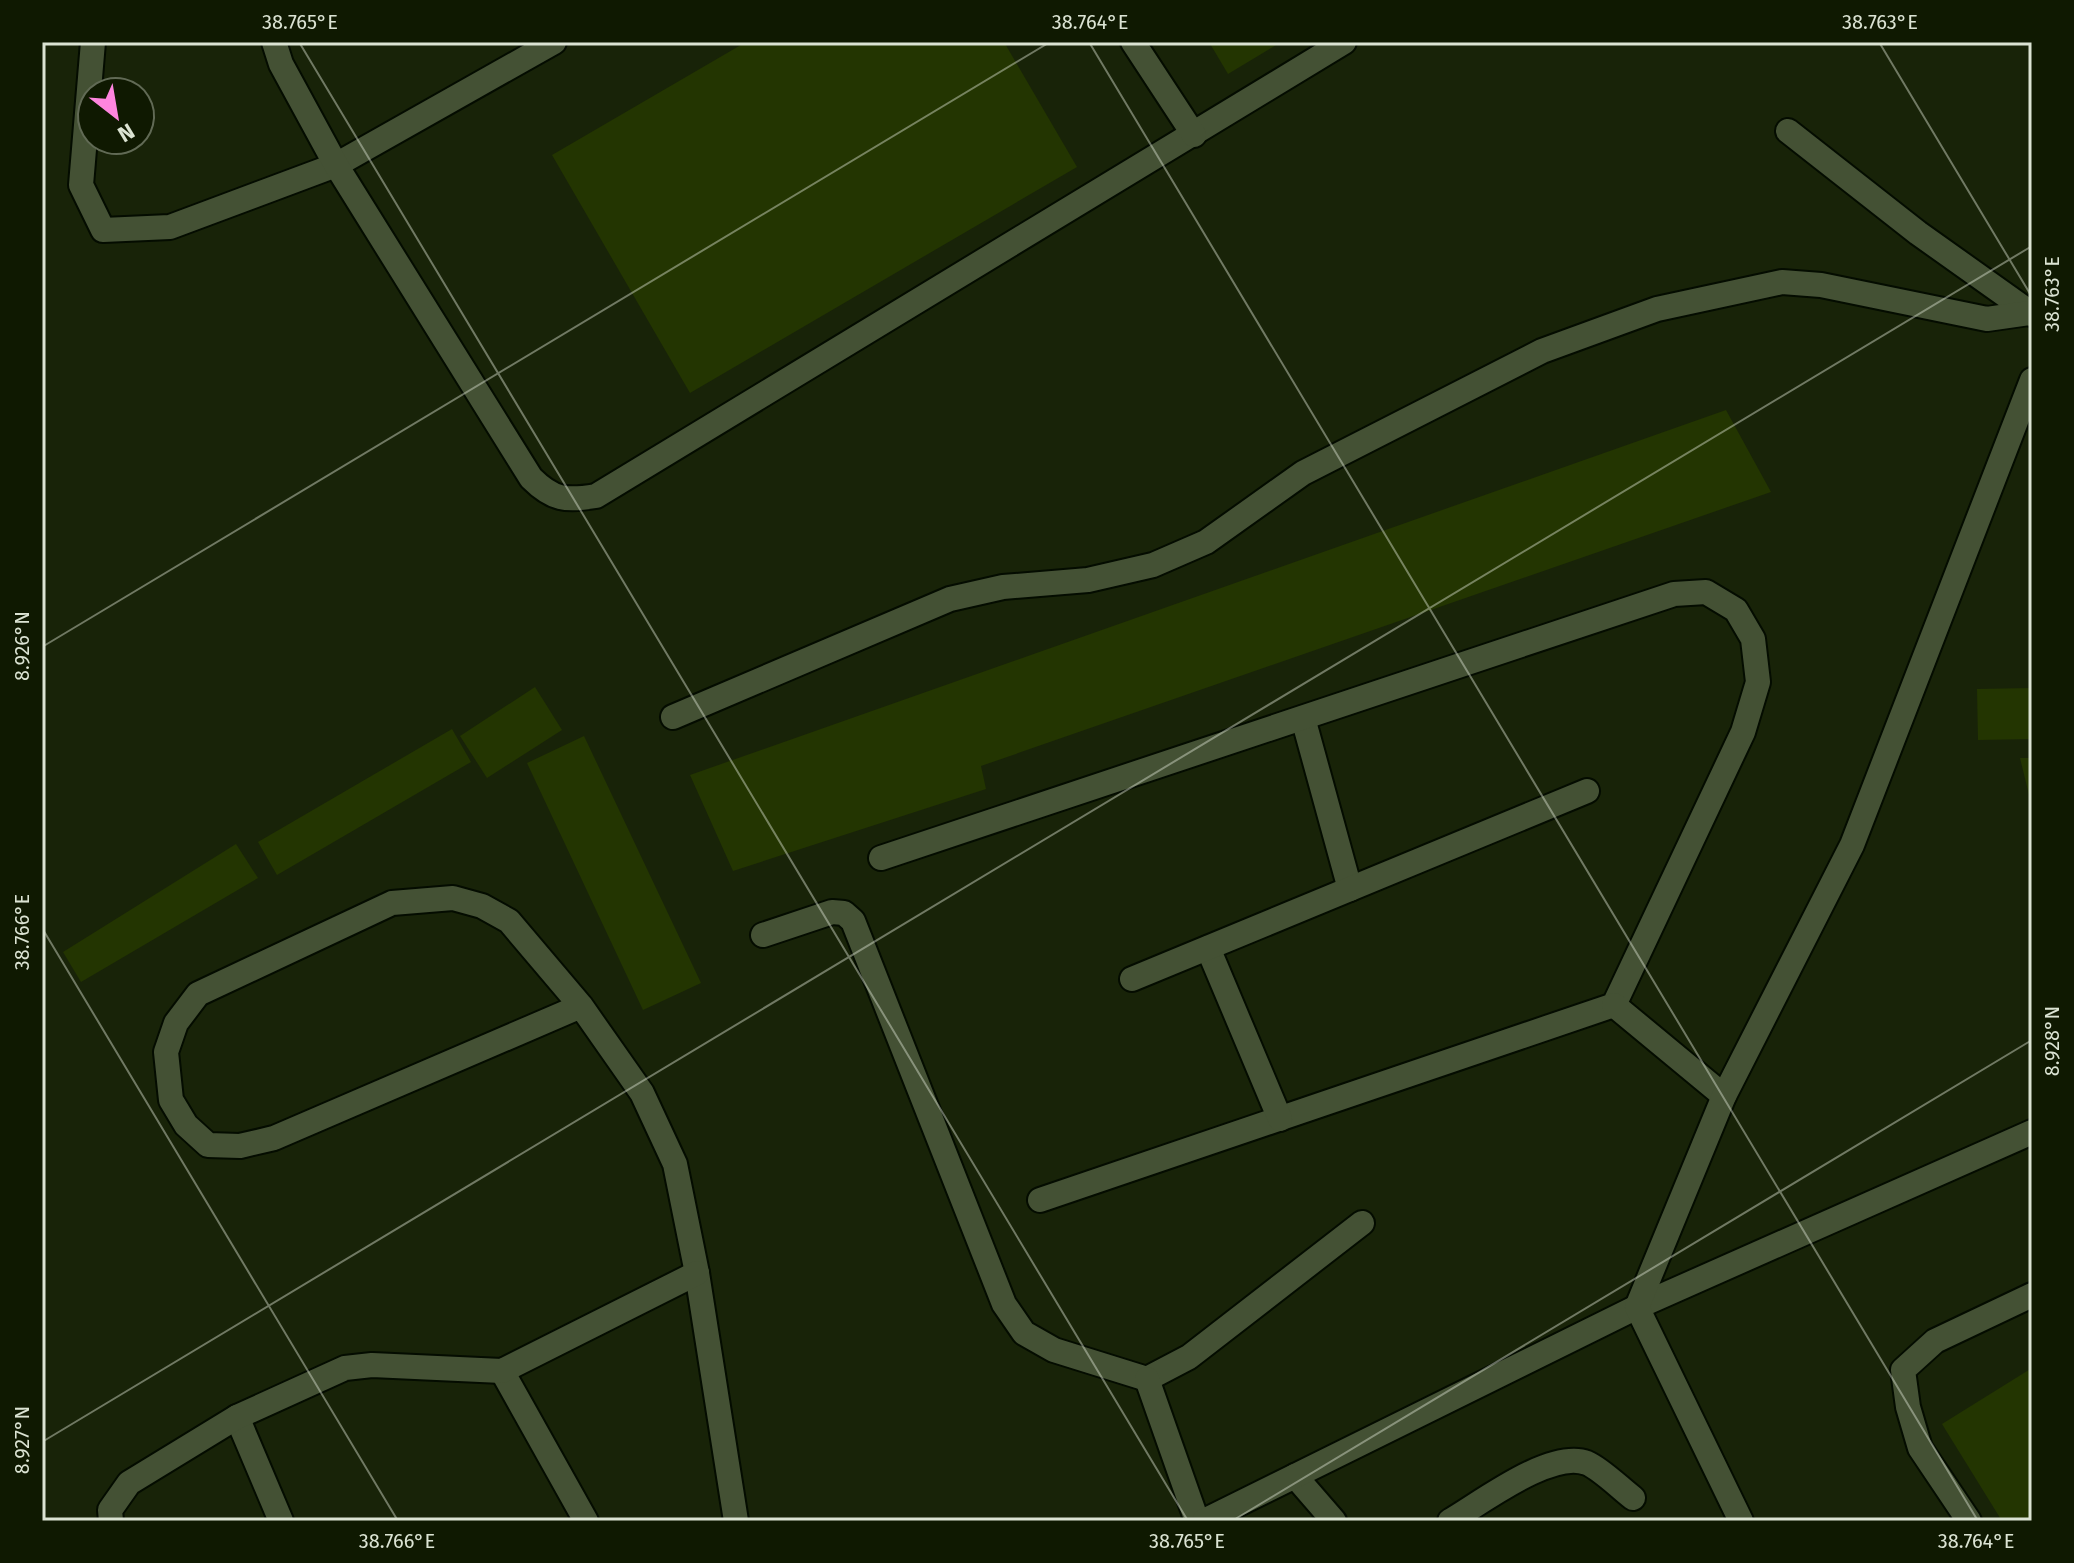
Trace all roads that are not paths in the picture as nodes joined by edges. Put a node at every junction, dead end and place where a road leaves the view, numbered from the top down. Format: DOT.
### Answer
graph roads {
  1 [pos="93,42"];
  2 [pos="274,42"];
  3 [pos="554,42"];
  4 [pos="1133,42"];
  5 [pos="1344,42"];
  6 [pos="1788,131"];
  7 [pos="1194,135"];
  8 [pos="336,165"];
  9 [pos="2031,314"];
  10 [pos="2032,380"];
  11 [pos="673,717"];
  12 [pos="1303,718"];
  13 [pos="1587,791"];
  14 [pos="881,858"];
  15 [pos="1350,889"];
  16 [pos="763,935"];
  17 [pos="1208,948"];
  18 [pos="1132,979"];
  19 [pos="1614,1005"];
  20 [pos="581,1006"];
  21 [pos="1724,1096"];
  22 [pos="1280,1119"];
  23 [pos="2032,1132"];
  24 [pos="1040,1200"];
  25 [pos="1362,1223"];
  26 [pos="697,1273"];
  27 [pos="2032,1295"];
  28 [pos="1637,1307"];
  29 [pos="502,1371"];
  30 [pos="1147,1379"];
  31 [pos="237,1417"];
  32 [pos="1295,1476"];
  33 [pos="1633,1498"];
  34 [pos="111,1521"];
  35 [pos="281,1521"];
  36 [pos="586,1521"];
  37 [pos="736,1521"];
  38 [pos="1197,1521"];
  39 [pos="1204,1521"];
  40 [pos="1334,1521"];
  41 [pos="1450,1521"];
  42 [pos="1741,1521"];
  43 [pos="1969,1521"];
  1 -- 8 [label="street"];
  2 -- 8 [label="street"];
  3 -- 8 [label="street"];
  4 -- 7 [label="street"];
  5 -- 7 [label="street"];
  6 -- 9 [label="street"];
  7 -- 8 [label="street"];
  9 -- 11 [label="street"];
  10 -- 21 [label="street"];
  12 -- 14 [label="street"];
  12 -- 15 [label="street"];
  12 -- 19 [label="street"];
  13 -- 15 [label="street"];
  15 -- 17 [label="street"];
  16 -- 30 [label="street"];
  17 -- 18 [label="street"];
  17 -- 22 [label="street"];
  19 -- 21 [label="street"];
  19 -- 22 [label="street"];
  20 -- 20 [label="street"];
  20 -- 26 [label="street"];
  21 -- 28 [label="street"];
  22 -- 24 [label="street"];
  23 -- 28 [label="street"];
  25 -- 30 [label="street"];
  26 -- 29 [label="street"];
  26 -- 37 [label="street"];
  27 -- 43 [label="street"];
  28 -- 32 [label="street"];
  28 -- 42 [label="street"];
  29 -- 31 [label="street"];
  29 -- 36 [label="street"];
  30 -- 38 [label="street"];
  31 -- 34 [label="street"];
  31 -- 35 [label="street"];
  32 -- 39 [label="street"];
  32 -- 40 [label="street"];
  33 -- 41 [label="street"];
}
